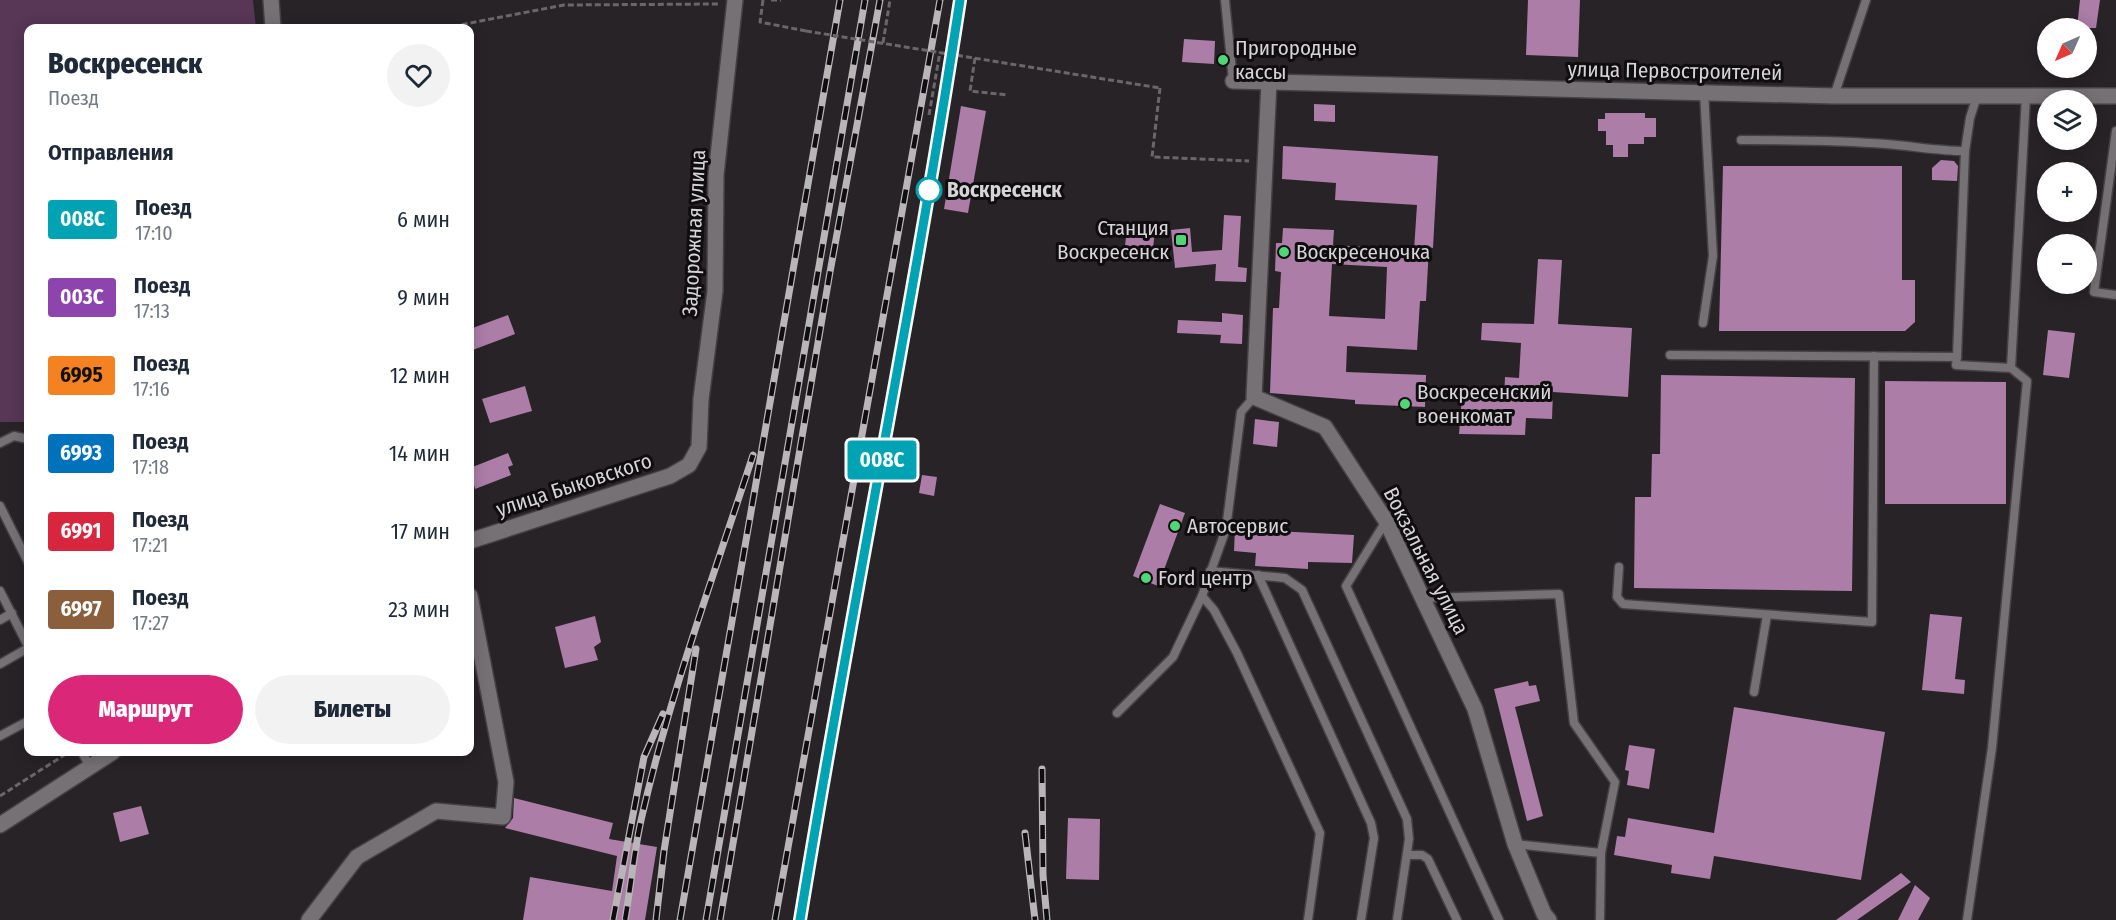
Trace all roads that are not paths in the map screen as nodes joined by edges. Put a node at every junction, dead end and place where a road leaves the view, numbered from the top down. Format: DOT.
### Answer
graph roads {
  1 [pos="271,0"];
  2 [pos="1225,0"];
  3 [pos="1866,0"];
  4 [pos="735,2"];
  5 [pos="273,24"];
  6 [pos="1233,81"];
  7 [pos="1269,82"];
  8 [pos="1704,92"];
  9 [pos="1834,96"];
  10 [pos="1977,96"];
  11 [pos="2026,96"];
  12 [pos="2116,96"];
  13 [pos="2116,131"];
  14 [pos="1741,140"];
  15 [pos="1965,151"];
  16 [pos="2116,295"];
  17 [pos="1703,322"];
  18 [pos="1670,355"];
  19 [pos="1874,356"];
  20 [pos="1957,357"];
  21 [pos="2011,368"];
  22 [pos="1254,397"];
  23 [pos="24,438"];
  24 [pos="0,443"];
  25 [pos="689,465"];
  26 [pos="0,506"];
  27 [pos="1386,521"];
  28 [pos="474,540"];
  29 [pos="24,554"];
  30 [pos="1619,567"];
  31 [pos="1210,571"];
  32 [pos="1258,575"];
  33 [pos="0,591"];
  34 [pos="1202,596"];
  35 [pos="1423,598"];
  36 [pos="12,613"];
  37 [pos="1767,615"];
  38 [pos="474,617"];
  39 [pos="0,620"];
  40 [pos="24,638"];
  41 [pos="24,649"];
  42 [pos="0,664"];
  43 [pos="1754,692"];
  44 [pos="1117,712"];
  45 [pos="24,723"];
  46 [pos="0,736"];
  47 [pos="84,756"];
  48 [pos="106,756"];
  49 [pos="90,766"];
  50 [pos="0,825"];
  51 [pos="1515,844"];
  52 [pos="1600,853"];
  53 [pos="1407,855"];
  54 [pos="309,920"];
  55 [pos="1308,920"];
  56 [pos="1361,920"];
  57 [pos="1397,920"];
  58 [pos="1457,920"];
  59 [pos="1499,920"];
  60 [pos="1549,920"];
  61 [pos="1600,920"];
  62 [pos="1967,920"];
  1 -- 5 [label="street"];
  2 -- 6 [label="lane"];
  3 -- 9 [label="lane"];
  4 -- 25 [label="street, Задорожная улица"];
  6 -- 7 [label="street, улица Первостроителей"];
  7 -- 8 [label="street, улица Первостроителей"];
  7 -- 22 [label="street"];
  8 -- 9 [label="street, улица Первостроителей"];
  8 -- 17 [label="lane"];
  9 -- 10 [label="street, улица Первостроителей"];
  10 -- 11 [label="street, улица Первостроителей"];
  10 -- 15 [label="lane"];
  11 -- 12 [label="street, улица Первостроителей"];
  11 -- 21 [label="lane"];
  13 -- 16 [label="lane"];
  14 -- 15 [label="lane"];
  15 -- 20 [label="lane"];
  18 -- 19 [label="lane"];
  19 -- 20 [label="lane"];
  19 -- 37 [label="lane"];
  20 -- 21 [label="lane"];
  21 -- 62 [label="lane"];
  22 -- 27 [label="street, Вокзальная улица"];
  22 -- 31 [label="lane"];
  23 -- 24 [label="lane"];
  25 -- 28 [label="street, улица Быковского"];
  26 -- 29 [label="lane"];
  27 -- 35 [label="street, Вокзальная улица"];
  27 -- 59 [label="lane"];
  30 -- 37 [label="lane"];
  31 -- 32 [label="lane"];
  31 -- 34 [label="lane"];
  32 -- 53 [label="lane"];
  32 -- 56 [label="lane"];
  33 -- 36 [label="lane"];
  34 -- 44 [label="lane"];
  34 -- 55 [label="lane"];
  35 -- 51 [label="street, Вокзальная улица"];
  35 -- 52 [label="lane"];
  36 -- 39 [label="lane"];
  36 -- 40 [label="lane"];
  37 -- 43 [label="lane"];
  38 -- 54 [label="street"];
  41 -- 42 [label="lane"];
  45 -- 46 [label="lane"];
  47 -- 49 [label="lane"];
  48 -- 49 [label="street"];
  49 -- 50 [label="street"];
  51 -- 52 [label="lane"];
  51 -- 60 [label="street, Вокзальная улица"];
  52 -- 61 [label="lane"];
  53 -- 57 [label="lane"];
  53 -- 58 [label="lane"];
}
